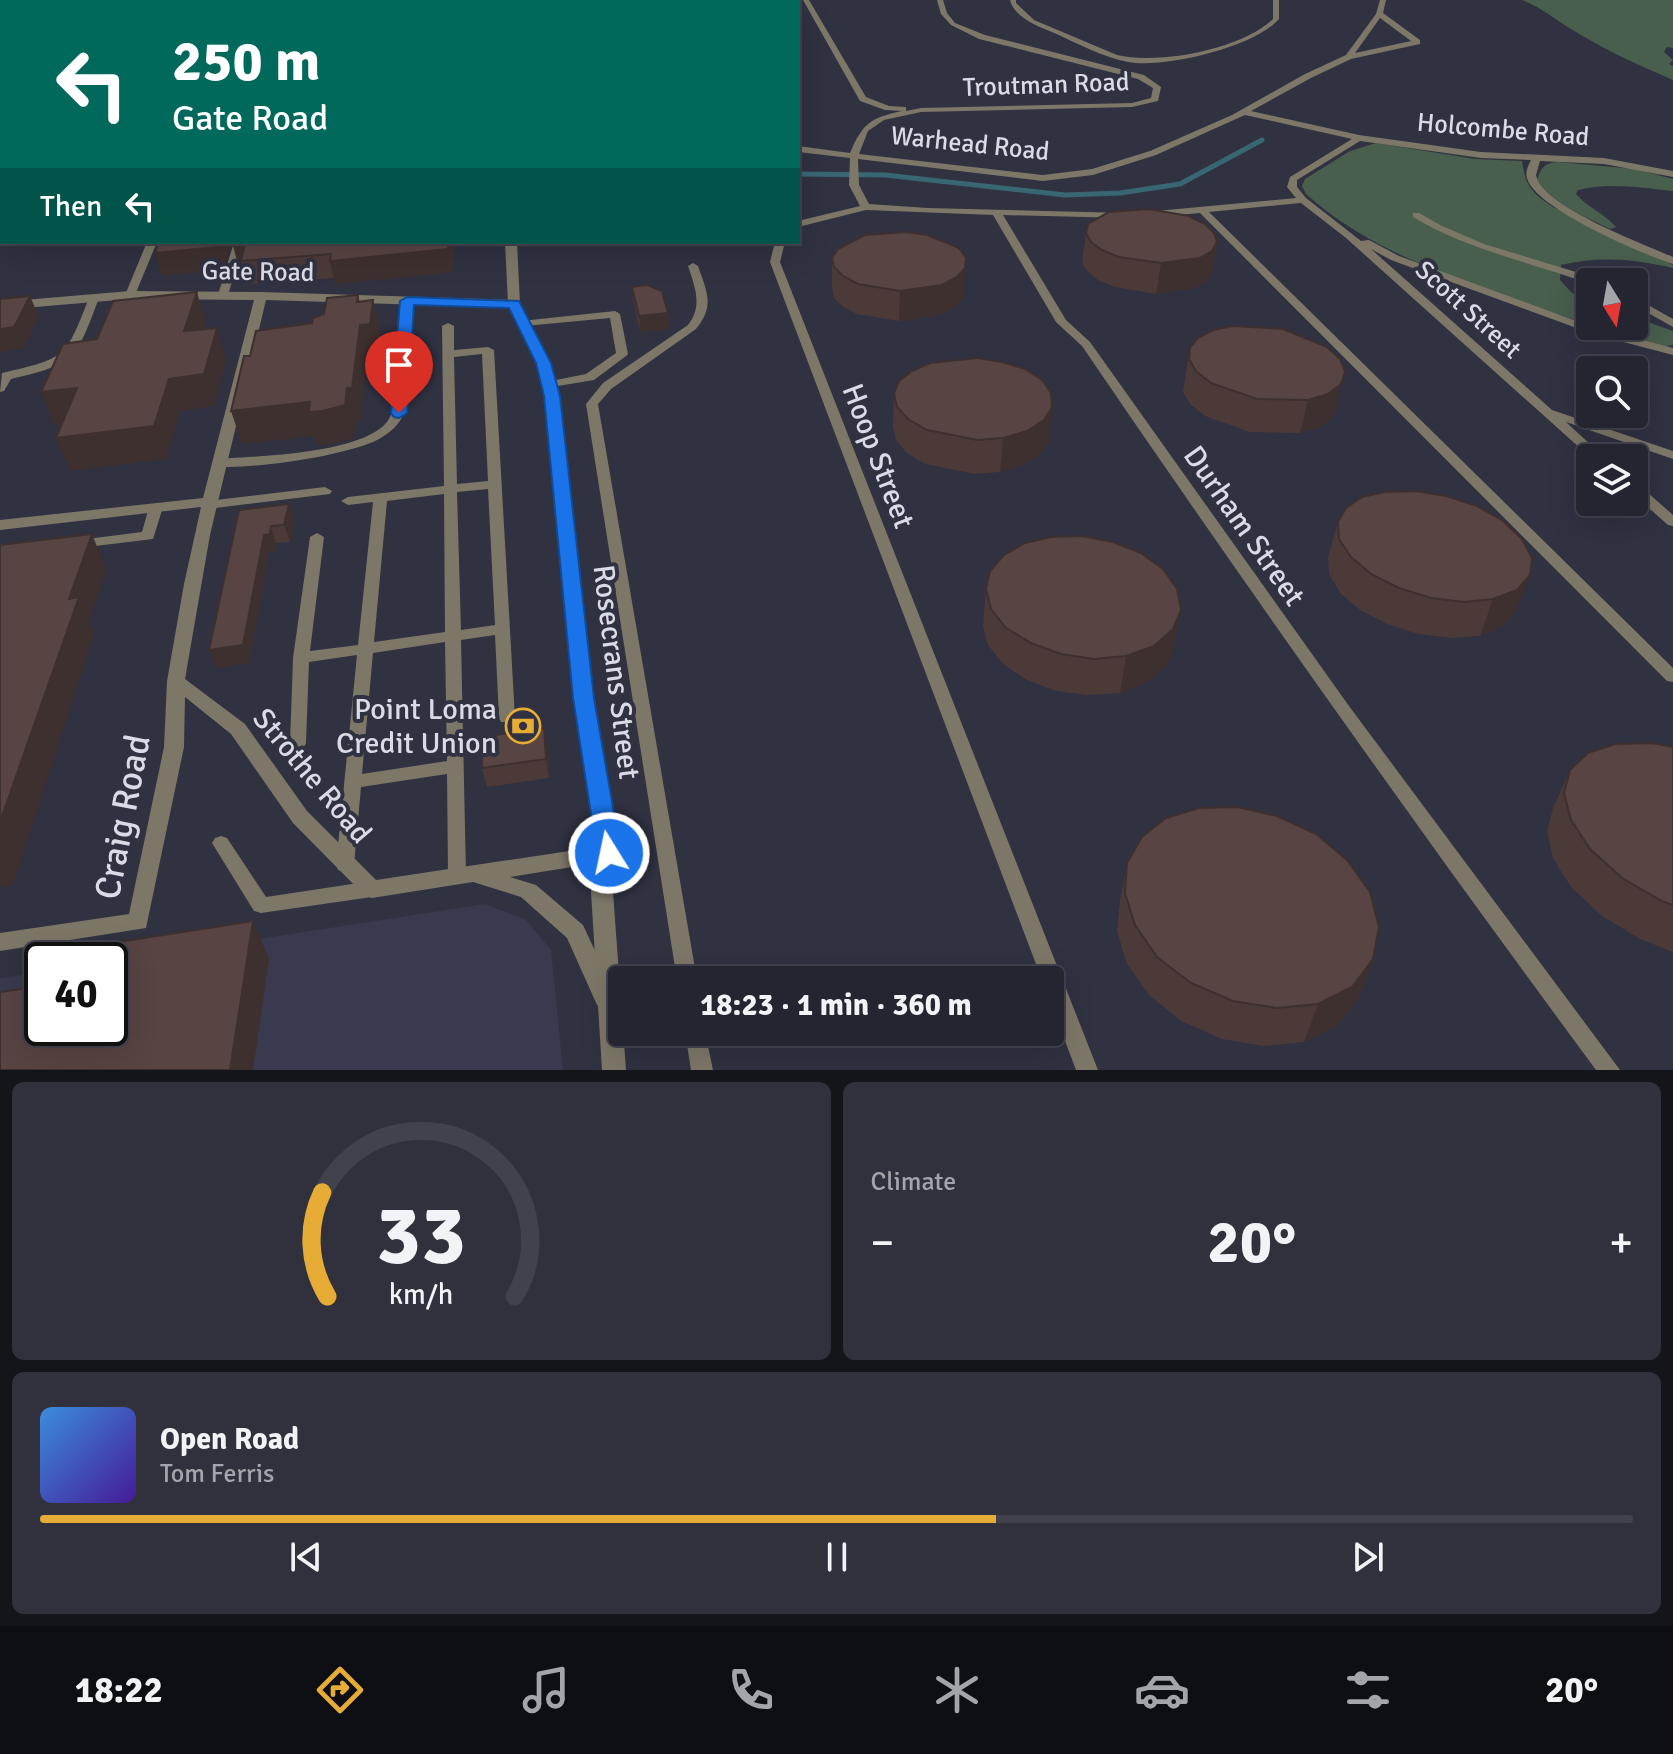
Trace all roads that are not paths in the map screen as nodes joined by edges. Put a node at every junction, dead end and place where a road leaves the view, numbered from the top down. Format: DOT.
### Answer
graph roads {
  1 [pos="806,0"];
  2 [pos="940,0"];
  3 [pos="1013,0"];
  4 [pos="1276,0"];
  5 [pos="1383,0"];
  6 [pos="1379,14"];
  7 [pos="1349,57"];
  8 [pos="1154,61"];
  9 [pos="1141,77"];
  10 [pos="861,96"];
  11 [pos="921,110"];
  12 [pos="1243,112"];
  13 [pos="864,130"];
  14 [pos="1359,138"];
  15 [pos="800,149"];
  16 [pos="854,154"];
  17 [pos="1537,158"];
  18 [pos="1673,174"];
  19 [pos="1303,200"];
  20 [pos="866,207"];
  21 [pos="996,212"];
  22 [pos="1204,212"];
  23 [pos="1416,215"];
  24 [pos="800,224"];
  25 [pos="1350,236"];
  26 [pos="151,244"];
  27 [pos="238,244"];
  28 [pos="511,244"];
  29 [pos="780,244"];
  30 [pos="1673,261"];
  31 [pos="693,266"];
  32 [pos="1576,275"];
  33 [pos="130,295"];
  34 [pos="223,295"];
  35 [pos="261,296"];
  36 [pos="94,298"];
  37 [pos="407,301"];
  38 [pos="514,304"];
  39 [pos="0,306"];
  40 [pos="1648,309"];
  41 [pos="525,323"];
  42 [pos="1673,324"];
  43 [pos="448,326"];
  44 [pos="1673,352"];
  45 [pos="448,354"];
  46 [pos="550,385"];
  47 [pos="0,388"];
  48 [pos="1542,409"];
  49 [pos="1583,444"];
  50 [pos="1673,455"];
  51 [pos="219,463"];
  52 [pos="495,484"];
  53 [pos="450,490"];
  54 [pos="325,491"];
  55 [pos="380,498"];
  56 [pos="1648,500"];
  57 [pos="348,501"];
  58 [pos="208,504"];
  59 [pos="156,507"];
  60 [pos="1673,522"];
  61 [pos="0,525"];
  62 [pos="317,537"];
  63 [pos="59,547"];
  64 [pos="502,629"];
  65 [pos="452,636"];
  66 [pos="366,649"];
  67 [pos="301,658"];
  68 [pos="1673,677"];
  69 [pos="176,681"];
  70 [pos="507,718"];
  71 [pos="298,743"];
  72 [pos="455,766"];
  73 [pos="354,782"];
  74 [pos="221,843"];
  75 [pos="609,853"];
  76 [pos="345,865"];
  77 [pos="464,874"];
  78 [pos="372,889"];
  79 [pos="0,942"];
  80 [pos="608,966"];
  81 [pos="685,966"];
  82 [pos="608,1006"];
  83 [pos="613,1046"];
  84 [pos="698,1046"];
  85 [pos="614,1070"];
  86 [pos="702,1070"];
  87 [pos="1087,1070"];
  88 [pos="1609,1070"];
  1 -- 10 [label="lane"];
  2 -- 9 [label="lane, Troutman Road"];
  3 -- 8 [label="lane"];
  4 -- 8 [label="lane"];
  5 -- 6 [label="lane"];
  6 -- 7 [label="lane"];
  6 -- 7 [label="lane, Warhead Road"];
  7 -- 12 [label="lane, Warhead Road"];
  8 -- 9 [label="lane"];
  9 -- 11 [label="lane, Troutman Road"];
  10 -- 11 [label="lane, Troutman Road"];
  10 -- 13 [label="lane"];
  11 -- 13 [label="lane, Troutman Road"];
  12 -- 14 [label="lane, Holcombe Road"];
  12 -- 16 [label="lane, Warhead Road"];
  13 -- 16 [label="lane"];
  14 -- 17 [label="lane, Holcombe Road"];
  14 -- 19 [label="lane"];
  15 -- 16 [label="lane, Warhead Road"];
  16 -- 20 [label="lane"];
  17 -- 18 [label="lane, Holcombe Road"];
  17 -- 30 [label="lane"];
  19 -- 22 [label="lane"];
  19 -- 25 [label="lane, Scott Street"];
  20 -- 21 [label="lane"];
  20 -- 24 [label="lane"];
  21 -- 22 [label="lane"];
  21 -- 88 [label="lane, Durham Street"];
  22 -- 68 [label="lane"];
  23 -- 32 [label="lane"];
  25 -- 44 [label="lane"];
  25 -- 48 [label="lane, Scott Street"];
  26 -- 33 [label="lane"];
  27 -- 34 [label="lane"];
  28 -- 38 [label="street, Rosecrans Street"];
  29 -- 87 [label="lane, Hoop Street"];
  31 -- 81 [label="lane"];
  33 -- 34 [label="street, Gate Road"];
  33 -- 36 [label="street, Gate Road"];
  34 -- 35 [label="street, Gate Road"];
  35 -- 37 [label="street, Gate Road"];
  35 -- 51 [label="street"];
  36 -- 39 [label="street, Gate Road"];
  36 -- 47 [label="lane"];
  37 -- 38 [label="street, Gate Road"];
  37 -- 51 [label="lane"];
  38 -- 41 [label="street, Rosecrans Street"];
  40 -- 42 [label="lane"];
  41 -- 46 [label="street, Rosecrans Street"];
  41 -- 46 [label="lane"];
  43 -- 45 [label="lane"];
  45 -- 52 [label="lane"];
  45 -- 53 [label="lane"];
  46 -- 75 [label="street, Rosecrans Street"];
  48 -- 49 [label="lane, Scott Street"];
  48 -- 50 [label="lane"];
  51 -- 58 [label="street"];
  52 -- 53 [label="lane"];
  52 -- 64 [label="lane"];
  53 -- 55 [label="lane"];
  53 -- 65 [label="lane"];
  54 -- 58 [label="lane"];
  55 -- 57 [label="lane"];
  55 -- 66 [label="lane"];
  56 -- 60 [label="lane"];
  58 -- 59 [label="street"];
  58 -- 69 [label="street"];
  59 -- 61 [label="street"];
  59 -- 63 [label="lane"];
  62 -- 67 [label="lane"];
  64 -- 65 [label="lane"];
  64 -- 70 [label="lane"];
  65 -- 66 [label="lane"];
  65 -- 72 [label="lane"];
  66 -- 67 [label="lane"];
  66 -- 73 [label="lane"];
  67 -- 71 [label="lane"];
  69 -- 76 [label="street, Strothe Road"];
  69 -- 79 [label="street, Craig Road"];
  72 -- 73 [label="lane"];
  72 -- 77 [label="lane"];
  73 -- 76 [label="lane"];
  74 -- 78 [label="lane"];
  75 -- 77 [label="street, Strothe Road"];
  75 -- 80 [label="street, Rosecrans Street"];
  76 -- 78 [label="street, Strothe Road"];
  77 -- 78 [label="street, Strothe Road"];
  77 -- 82 [label="street"];
  83 -- 85 [label="street, Rosecrans Street"];
  84 -- 86 [label="lane"];
}
